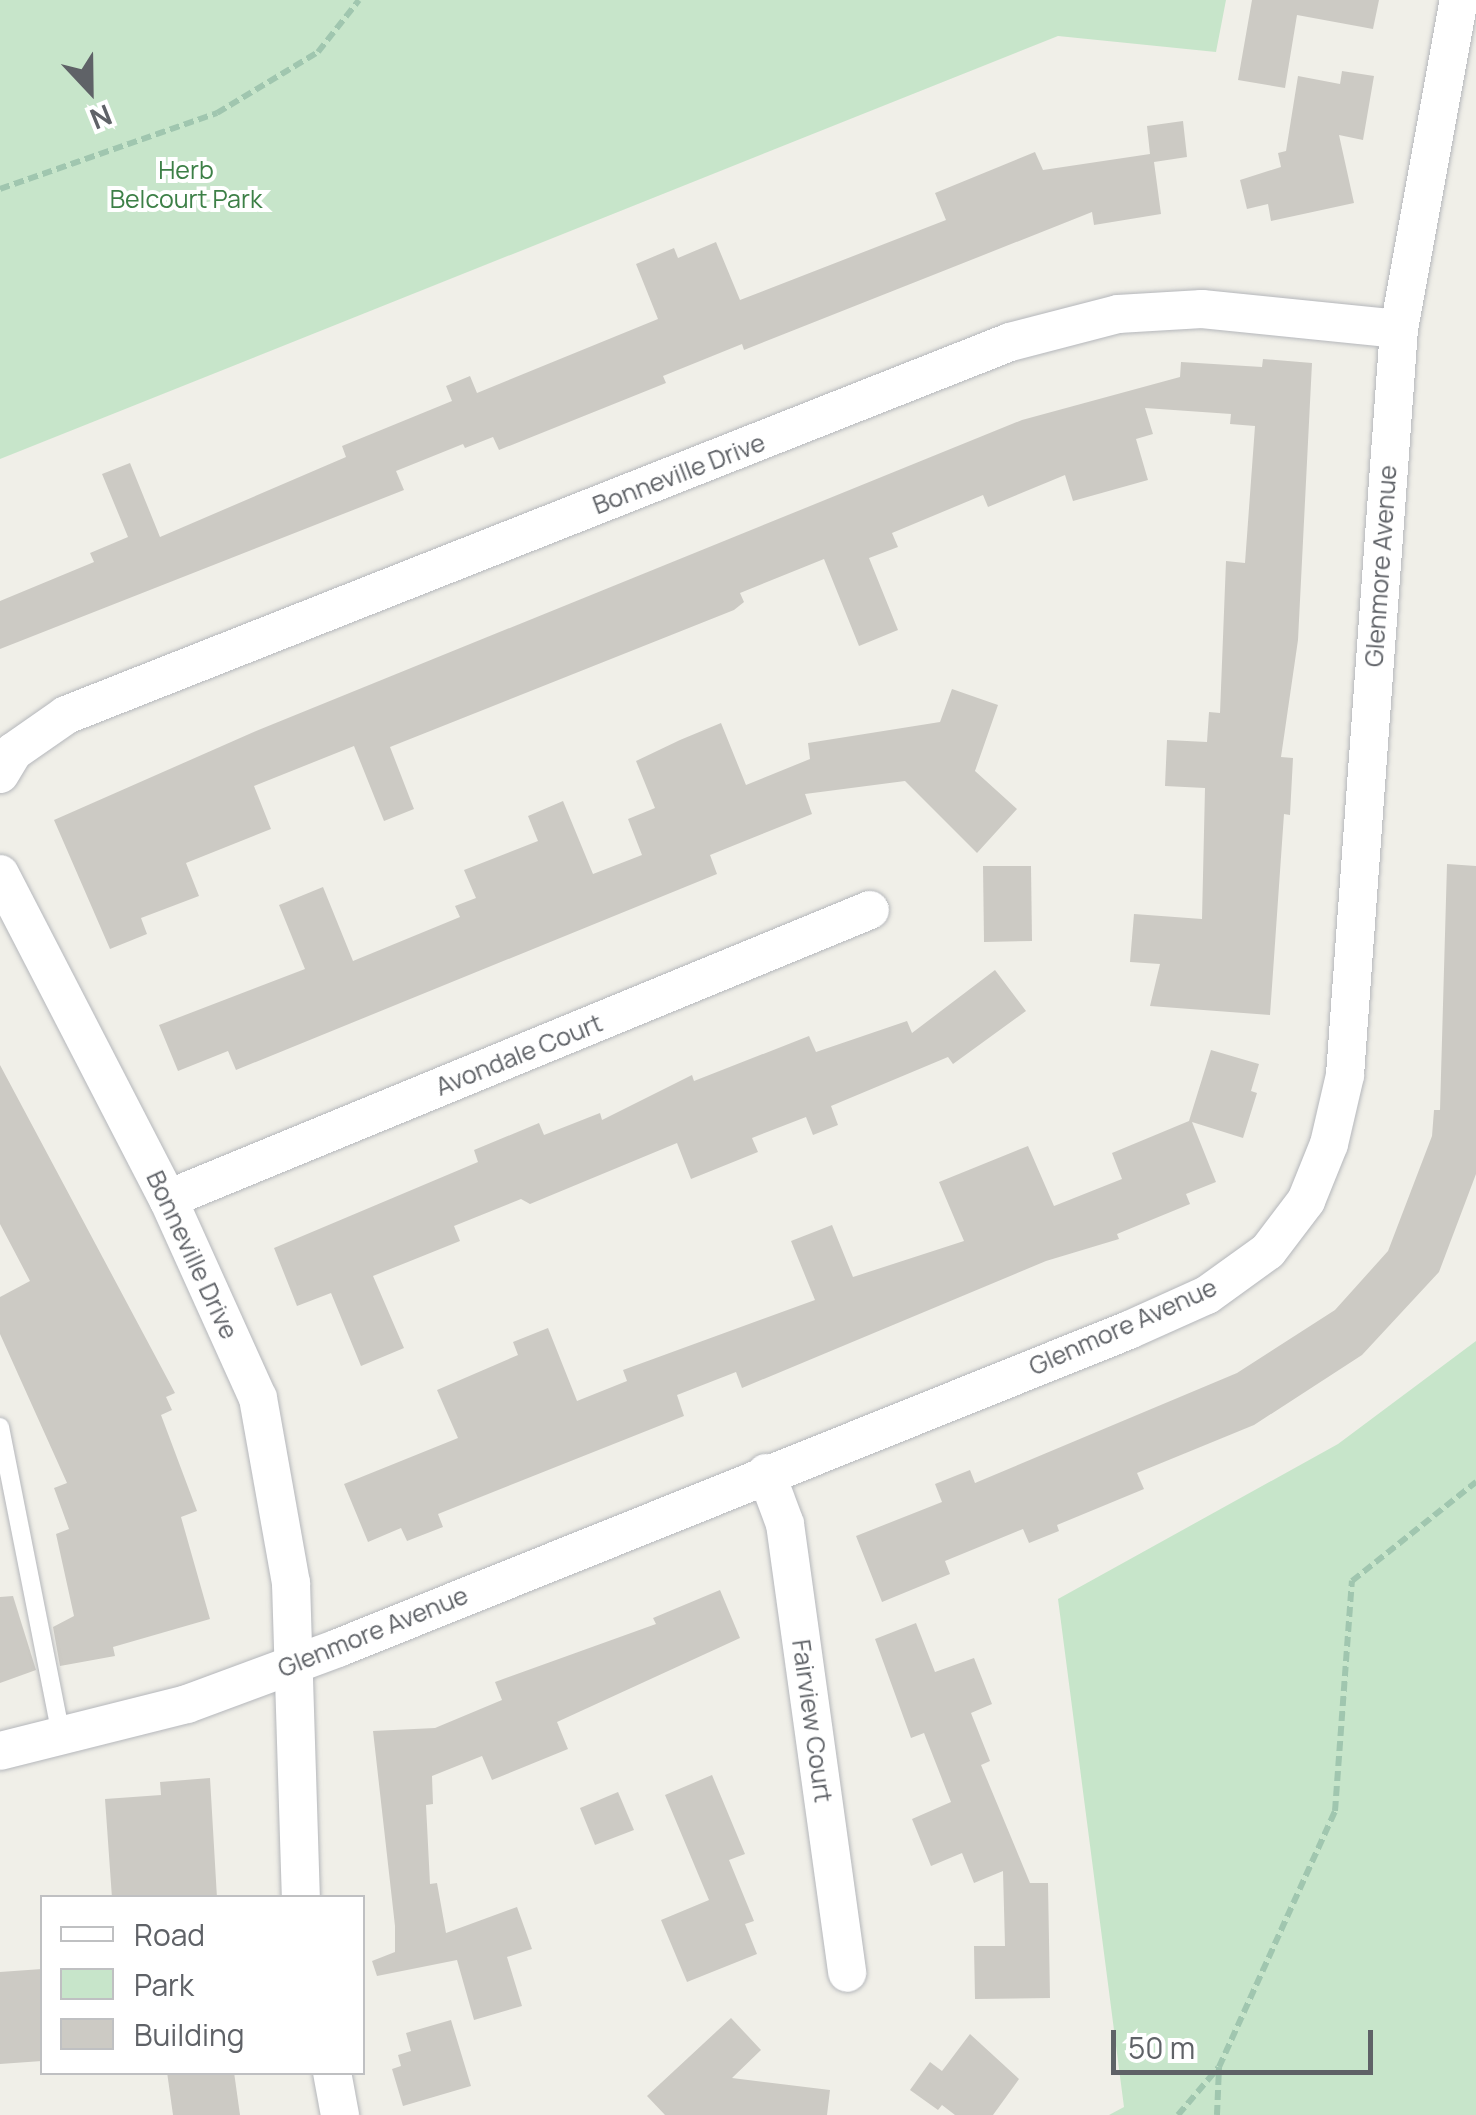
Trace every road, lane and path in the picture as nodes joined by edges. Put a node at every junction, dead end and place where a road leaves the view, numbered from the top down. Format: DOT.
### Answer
graph roads {
  1 [pos="360,0"];
  2 [pos="1458,0"];
  3 [pos="0,189"];
  4 [pos="1399,329"];
  5 [pos="0,774"];
  6 [pos="0,874"];
  7 [pos="870,910"];
  8 [pos="168,1198"];
  9 [pos="0,1428"];
  10 [pos="766,1473"];
  11 [pos="1476,1482"];
  12 [pos="293,1665"];
  13 [pos="62,1739"];
  14 [pos="0,1751"];
  15 [pos="301,1895"];
  16 [pos="847,1973"];
  17 [pos="1219,2067"];
  18 [pos="333,2075"];
  19 [pos="340,2115"];
  20 [pos="1178,2115"];
  21 [pos="1217,2115"];
  1 -- 3 [label="path"];
  2 -- 4 [label="street, Glenmore Avenue"];
  4 -- 5 [label="street, Bonneville Drive"];
  4 -- 10 [label="street, Glenmore Avenue"];
  6 -- 8 [label="street, Bonneville Drive"];
  7 -- 8 [label="street, Avondale Court"];
  8 -- 12 [label="street, Bonneville Drive"];
  9 -- 13 [label="lane"];
  10 -- 12 [label="street, Glenmore Avenue"];
  10 -- 16 [label="street, Fairview Court"];
  11 -- 17 [label="path"];
  12 -- 13 [label="street, Glenmore Avenue"];
  12 -- 15 [label="street, Bonneville Drive"];
  13 -- 14 [label="street, Glenmore Avenue"];
  17 -- 20 [label="path"];
  17 -- 21 [label="path"];
  18 -- 19 [label="street"];
}
